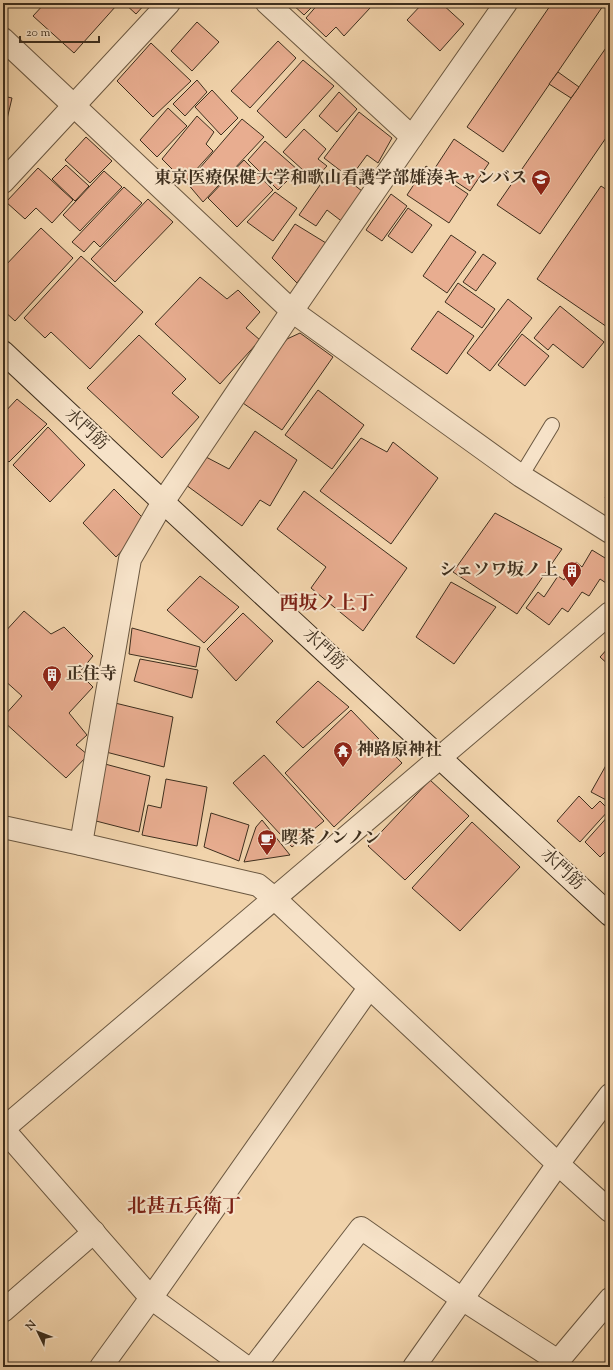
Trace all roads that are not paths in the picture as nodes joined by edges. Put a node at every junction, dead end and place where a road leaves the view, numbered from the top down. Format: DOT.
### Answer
graph roads {
  1 [pos="169,3"];
  2 [pos="267,3"];
  3 [pos="506,3"];
  4 [pos="3,39"];
  5 [pos="74,106"];
  6 [pos="412,137"];
  7 [pos="3,182"];
  8 [pos="292,311"];
  9 [pos="3,352"];
  10 [pos="552,425"];
  11 [pos="521,476"];
  12 [pos="163,502"];
  13 [pos="610,532"];
  14 [pos="610,613"];
  15 [pos="440,757"];
  16 [pos="3,827"];
  17 [pos="81,844"];
  18 [pos="274,898"];
  19 [pos="610,914"];
  20 [pos="369,988"];
  21 [pos="610,1095"];
  22 [pos="3,1129"];
  23 [pos="558,1164"];
  24 [pos="610,1211"];
  25 [pos="94,1232"];
  26 [pos="151,1298"];
  27 [pos="610,1299"];
  28 [pos="462,1300"];
  29 [pos="3,1311"];
  30 [pos="101,1367"];
  31 [pos="246,1367"];
  32 [pos="254,1367"];
  33 [pos="414,1367"];
  1 -- 5 [label="street"];
  2 -- 6 [label="street"];
  3 -- 6 [label="street"];
  4 -- 5 [label="street"];
  5 -- 7 [label="street"];
  5 -- 8 [label="street"];
  6 -- 8 [label="street"];
  8 -- 11 [label="street"];
  8 -- 12 [label="street"];
  9 -- 12 [label="street, 水門筋"];
  10 -- 11 [label="lane"];
  11 -- 13 [label="street"];
  12 -- 15 [label="street, 水門筋"];
  12 -- 17 [label="street"];
  14 -- 15 [label="street"];
  15 -- 18 [label="street"];
  15 -- 19 [label="street, 水門筋"];
  16 -- 17 [label="street"];
  17 -- 18 [label="street"];
  18 -- 20 [label="street"];
  18 -- 22 [label="street"];
  20 -- 23 [label="street"];
  20 -- 26 [label="street"];
  21 -- 23 [label="street"];
  22 -- 25 [label="street"];
  23 -- 24 [label="street"];
  23 -- 28 [label="street"];
  25 -- 26 [label="street"];
  25 -- 29 [label="street"];
  26 -- 30 [label="street"];
  26 -- 31 [label="street"];
  27 -- 28 [label="street"];
  28 -- 32 [label="street"];
  28 -- 33 [label="street"];
}
